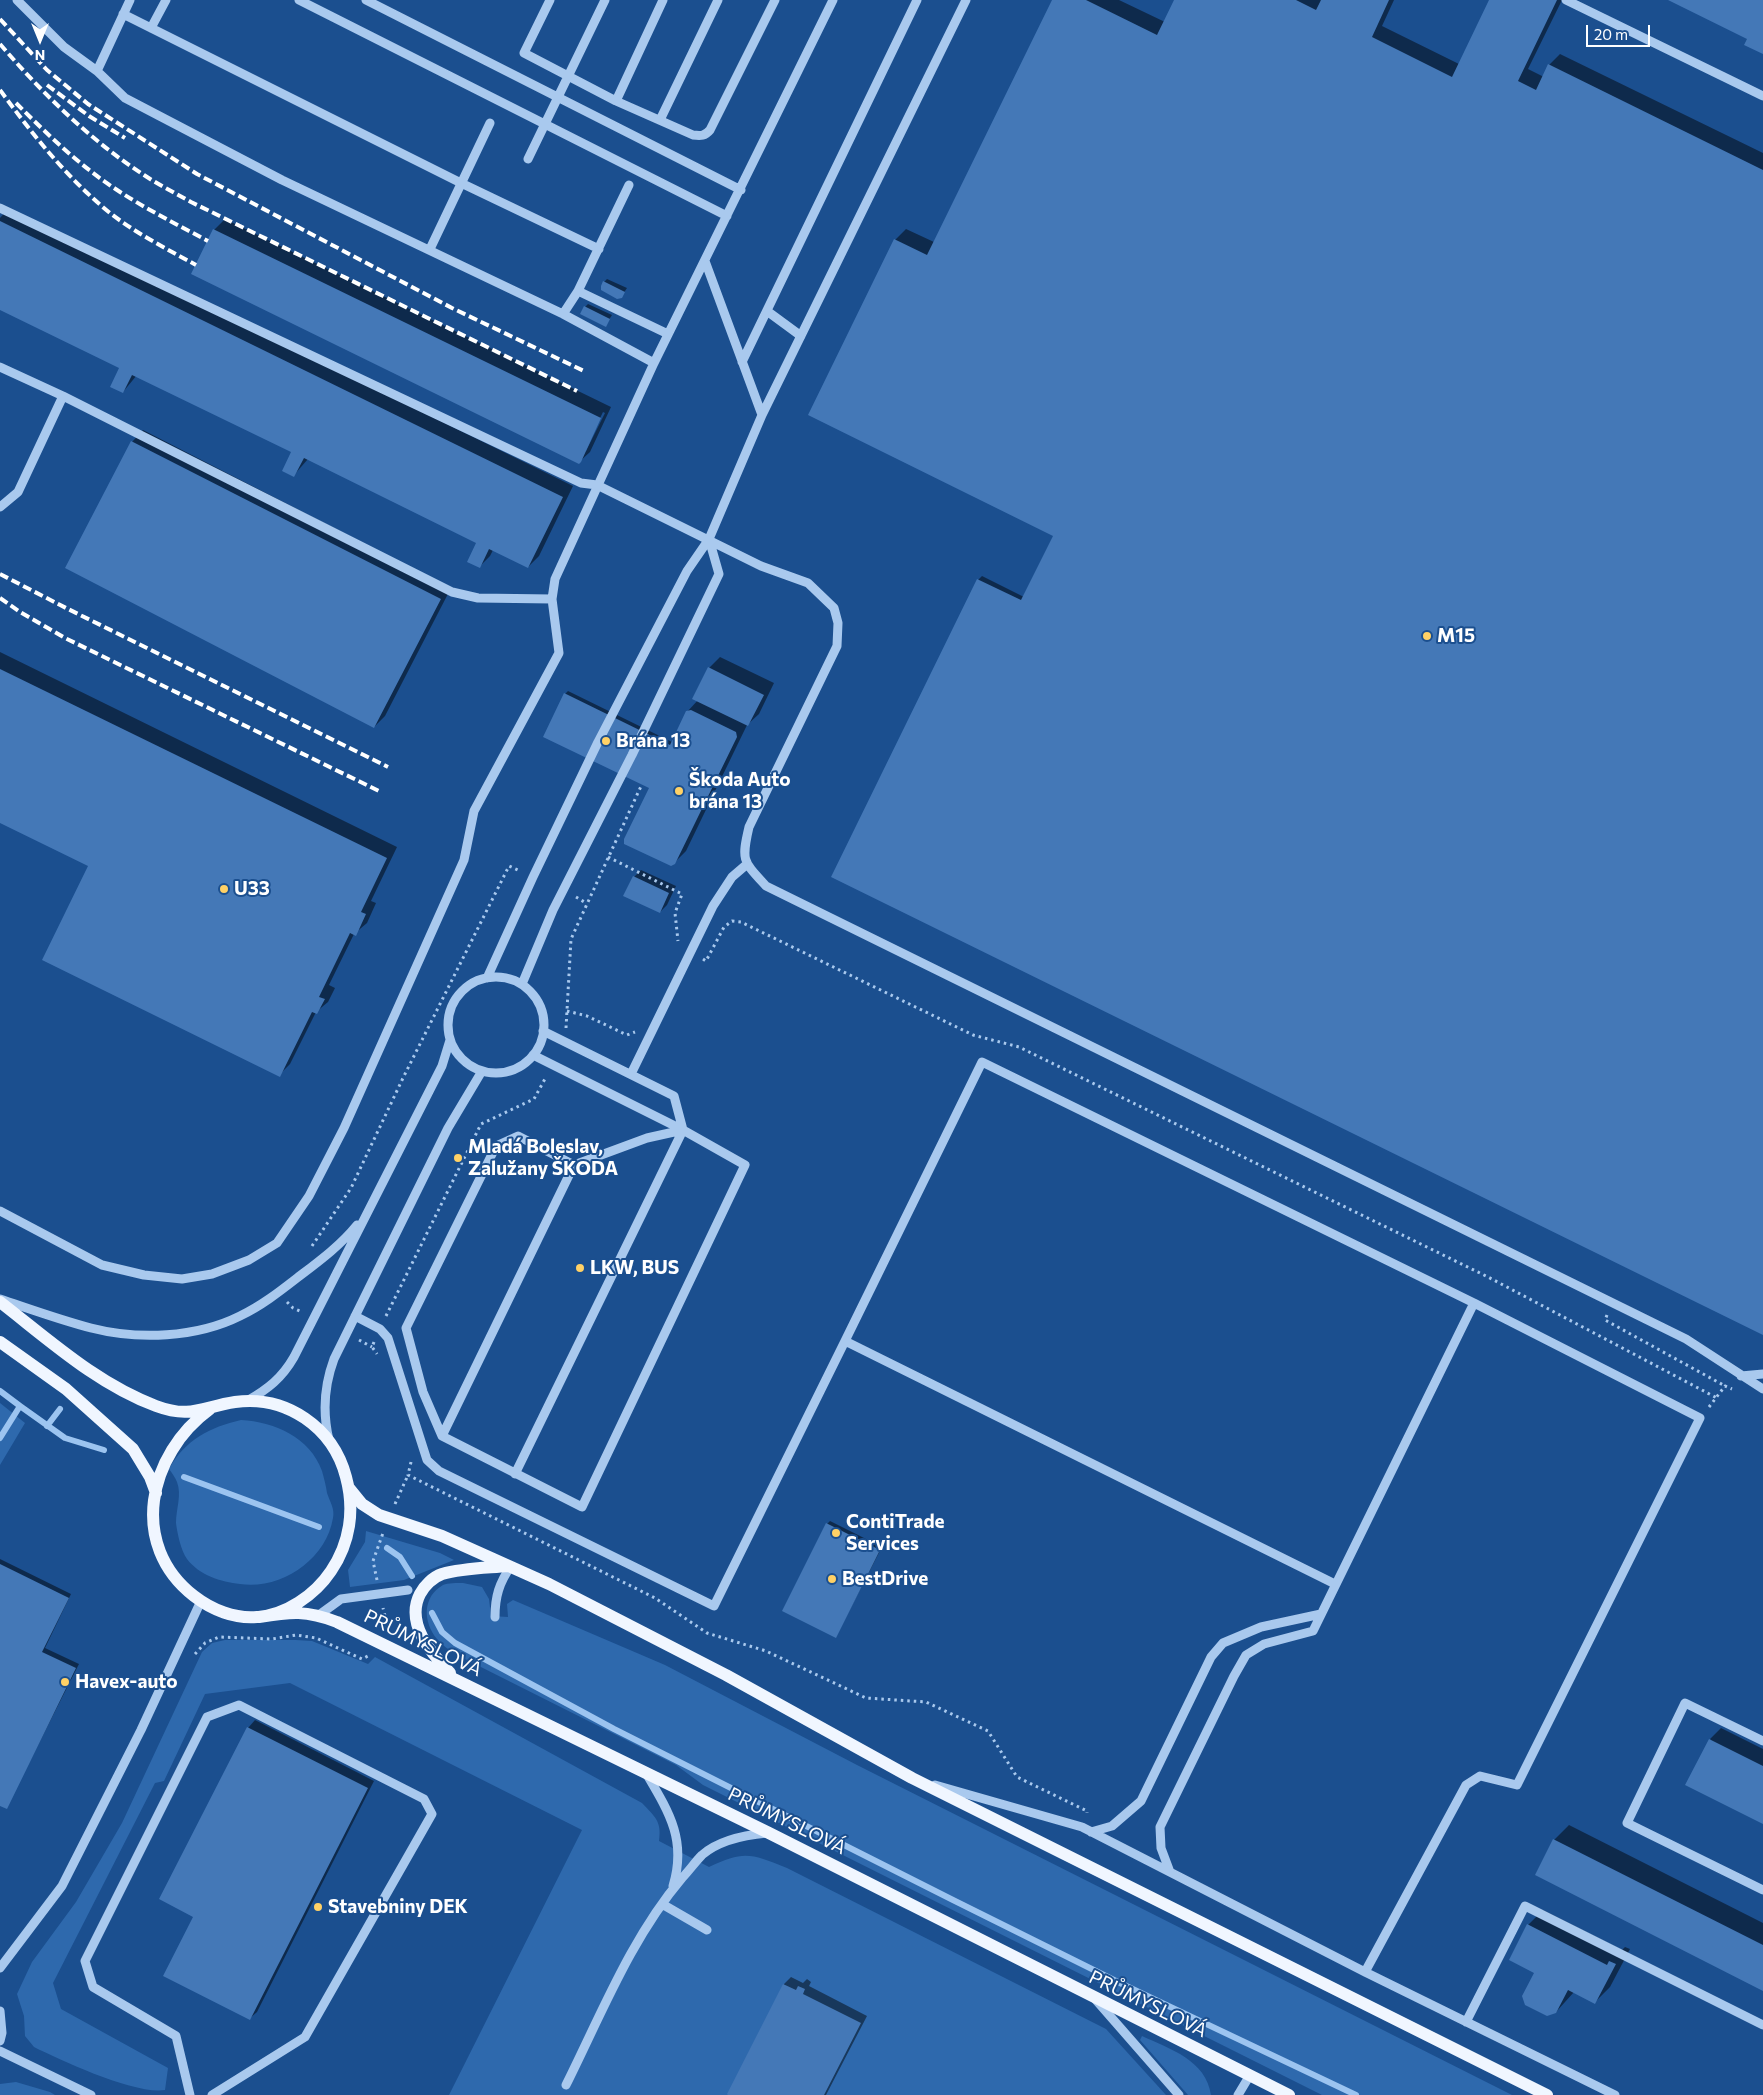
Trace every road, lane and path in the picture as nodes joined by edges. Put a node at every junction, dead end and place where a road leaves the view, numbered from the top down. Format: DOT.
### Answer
graph roads {
  1 [pos="17,0"];
  2 [pos="130,0"];
  3 [pos="166,0"];
  4 [pos="299,0"];
  5 [pos="366,0"];
  6 [pos="550,0"];
  7 [pos="605,0"];
  8 [pos="663,0"];
  9 [pos="718,0"];
  10 [pos="775,0"];
  11 [pos="833,0"];
  12 [pos="917,0"];
  13 [pos="966,0"];
  14 [pos="1566,0"];
  15 [pos="123,14"];
  16 [pos="151,28"];
  17 [pos="97,71"];
  18 [pos="568,77"];
  19 [pos="1763,96"];
  20 [pos="558,98"];
  21 [pos="616,101"];
  22 [pos="660,120"];
  23 [pos="490,123"];
  24 [pos="545,125"];
  25 [pos="528,160"];
  26 [pos="461,183"];
  27 [pos="629,186"];
  28 [pos="740,190"];
  29 [pos="0,208"];
  30 [pos="727,216"];
  31 [pos="430,249"];
  32 [pos="599,249"];
  33 [pos="705,261"];
  34 [pos="578,291"];
  35 [pos="767,311"];
  36 [pos="563,314"];
  37 [pos="668,334"];
  38 [pos="801,336"];
  39 [pos="742,362"];
  40 [pos="654,363"];
  41 [pos="0,367"];
  42 [pos="63,396"];
  43 [pos="762,415"];
  44 [pos="597,485"];
  45 [pos="0,507"];
  46 [pos="709,539"];
  47 [pos="552,599"];
  48 [pos="642,784"];
  49 [pos="608,857"];
  50 [pos="746,865"];
  51 [pos="533,877"];
  52 [pos="563,891"];
  53 [pos="586,903"];
  54 [pos="690,953"];
  55 [pos="487,978"];
  56 [pos="522,984"];
  57 [pos="567,1011"];
  58 [pos="543,1031"];
  59 [pos="637,1031"];
  60 [pos="450,1040"];
  61 [pos="565,1040"];
  62 [pos="533,1055"];
  63 [pos="553,1064"];
  64 [pos="482,1071"];
  65 [pos="631,1074"];
  66 [pos="683,1130"];
  67 [pos="574,1166"];
  68 [pos="0,1211"];
  69 [pos="368,1212"];
  70 [pos="309,1250"];
  71 [pos="279,1293"];
  72 [pos="0,1301"];
  73 [pos="1474,1303"];
  74 [pos="1613,1304"];
  75 [pos="355,1316"];
  76 [pos="314,1317"];
  77 [pos="380,1329"];
  78 [pos="347,1333"];
  79 [pos="0,1342"];
  80 [pos="845,1342"];
  81 [pos="372,1347"];
  82 [pos="380,1358"];
  83 [pos="1763,1374"];
  84 [pos="1741,1376"];
  85 [pos="1725,1386"];
  86 [pos="1763,1389"];
  87 [pos="1733,1390"];
  88 [pos="1720,1394"];
  89 [pos="1717,1398"];
  90 [pos="247,1401"];
  91 [pos="210,1409"];
  92 [pos="442,1436"];
  93 [pos="329,1440"];
  94 [pos="412,1460"];
  95 [pos="515,1474"];
  96 [pos="349,1488"];
  97 [pos="156,1493"];
  98 [pos="510,1566"];
  99 [pos="1335,1584"];
  100 [pos="408,1590"];
  101 [pos="201,1601"];
  102 [pos="1321,1614"];
  103 [pos="319,1615"];
  104 [pos="258,1617"];
  105 [pos="495,1617"];
  106 [pos="466,1684"];
  107 [pos="1763,1741"];
  108 [pos="646,1773"];
  109 [pos="912,1778"];
  110 [pos="1091,1832"];
  111 [pos="769,1833"];
  112 [pos="1170,1872"];
  113 [pos="1763,1890"];
  114 [pos="671,1891"];
  115 [pos="662,1904"];
  116 [pos="707,1930"];
  117 [pos="0,1968"];
  118 [pos="1365,1972"];
  119 [pos="1094,1998"];
  120 [pos="0,2011"];
  121 [pos="1466,2022"];
  122 [pos="1763,2025"];
  123 [pos="0,2041"];
  124 [pos="0,2051"];
  125 [pos="1250,2075"];
  126 [pos="566,2085"];
  127 [pos="91,2095"];
  128 [pos="190,2095"];
  129 [pos="212,2095"];
  130 [pos="1179,2095"];
  131 [pos="1238,2095"];
  132 [pos="1289,2095"];
  133 [pos="1547,2095"];
  134 [pos="1615,2095"];
  1 -- 17 [label="street"];
  2 -- 15 [label="street"];
  3 -- 16 [label="street"];
  4 -- 24 [label="street"];
  5 -- 20 [label="street"];
  6 -- 18 [label="street"];
  7 -- 18 [label="street"];
  8 -- 21 [label="street"];
  9 -- 22 [label="street"];
  10 -- 22 [label="street"];
  11 -- 28 [label="street"];
  12 -- 35 [label="street"];
  13 -- 38 [label="street"];
  14 -- 19 [label="street"];
  15 -- 16 [label="street"];
  15 -- 17 [label="street"];
  16 -- 26 [label="street"];
  17 -- 31 [label="street"];
  18 -- 20 [label="street"];
  18 -- 21 [label="street"];
  20 -- 24 [label="street"];
  20 -- 28 [label="street"];
  21 -- 22 [label="street"];
  23 -- 26 [label="street"];
  24 -- 25 [label="street"];
  24 -- 30 [label="street"];
  26 -- 31 [label="street"];
  26 -- 32 [label="street"];
  27 -- 32 [label="street"];
  28 -- 30 [label="street"];
  29 -- 44 [label="street"];
  30 -- 33 [label="street"];
  31 -- 36 [label="street"];
  32 -- 34 [label="street"];
  33 -- 37 [label="street"];
  33 -- 39 [label="street"];
  34 -- 36 [label="street"];
  34 -- 37 [label="street"];
  35 -- 38 [label="street"];
  35 -- 39 [label="street"];
  36 -- 40 [label="street"];
  37 -- 40 [label="street"];
  38 -- 43 [label="street"];
  39 -- 43 [label="street"];
  40 -- 44 [label="street"];
  41 -- 42 [label="street"];
  42 -- 45 [label="street"];
  42 -- 47 [label="street"];
  43 -- 46 [label="street"];
  44 -- 46 [label="street"];
  44 -- 47 [label="street"];
  46 -- 50 [label="street"];
  46 -- 51 [label="street"];
  46 -- 52 [label="street"];
  47 -- 68 [label="street"];
  48 -- 49 [label="path"];
  49 -- 53 [label="path"];
  49 -- 54 [label="path"];
  50 -- 54 [label="street"];
  50 -- 74 [label="street"];
  51 -- 55 [label="street"];
  51 -- 70 [label="path"];
  52 -- 53 [label="path"];
  52 -- 56 [label="street"];
  53 -- 57 [label="path"];
  54 -- 65 [label="street"];
  54 -- 89 [label="path"];
  55 -- 56 [label="street"];
  55 -- 60 [label="street"];
  56 -- 58 [label="street"];
  57 -- 59 [label="path"];
  57 -- 61 [label="path"];
  58 -- 61 [label="street"];
  58 -- 62 [label="street"];
  60 -- 64 [label="street"];
  60 -- 69 [label="street"];
  61 -- 65 [label="street"];
  62 -- 63 [label="street"];
  62 -- 64 [label="street"];
  63 -- 66 [label="street"];
  63 -- 77 [label="path"];
  64 -- 75 [label="street"];
  65 -- 66 [label="street"];
  66 -- 67 [label="street"];
  66 -- 95 [label="street"];
  66 -- 95 [label="street"];
  67 -- 92 [label="street"];
  67 -- 92 [label="street"];
  69 -- 71 [label="street"];
  69 -- 76 [label="street"];
  71 -- 72 [label="street"];
  71 -- 76 [label="path"];
  72 -- 91 [label="main road"];
  73 -- 80 [label="street"];
  73 -- 99 [label="street"];
  73 -- 118 [label="street"];
  74 -- 84 [label="street"];
  74 -- 85 [label="path"];
  75 -- 77 [label="street"];
  75 -- 78 [label="street"];
  76 -- 90 [label="street"];
  77 -- 80 [label="street"];
  77 -- 81 [label="path"];
  78 -- 81 [label="path"];
  78 -- 93 [label="street"];
  79 -- 97 [label="main road"];
  80 -- 99 [label="street"];
  81 -- 82 [label="path"];
  83 -- 84 [label="street"];
  84 -- 86 [label="street"];
  85 -- 87 [label="path"];
  85 -- 88 [label="path"];
  90 -- 91 [label="main road"];
  90 -- 93 [label="main road"];
  91 -- 97 [label="main road"];
  92 -- 95 [label="street"];
  93 -- 96 [label="main road"];
  94 -- 110 [label="path"];
  96 -- 98 [label="main road"];
  96 -- 104 [label="main road"];
  97 -- 101 [label="main road"];
  98 -- 105 [label="street"];
  98 -- 106 [label="main road"];
  98 -- 109 [label="main road"];
  99 -- 102 [label="street"];
  100 -- 103 [label="street"];
  101 -- 104 [label="main road"];
  101 -- 117 [label="street"];
  102 -- 110 [label="street"];
  102 -- 112 [label="street"];
  103 -- 104 [label="main road, PRŮMYSLOVÁ"];
  103 -- 106 [label="main road, PRŮMYSLOVÁ"];
  106 -- 108 [label="main road, PRŮMYSLOVÁ"];
  107 -- 113 [label="street"];
  108 -- 111 [label="main road, PRŮMYSLOVÁ"];
  108 -- 114 [label="street"];
  109 -- 110 [label="street"];
  109 -- 133 [label="main road"];
  110 -- 112 [label="street"];
  111 -- 114 [label="street"];
  111 -- 119 [label="main road, PRŮMYSLOVÁ"];
  112 -- 118 [label="street"];
  114 -- 115 [label="street"];
  115 -- 116 [label="street"];
  115 -- 126 [label="street"];
  118 -- 121 [label="street"];
  119 -- 125 [label="main road, PRŮMYSLOVÁ"];
  119 -- 130 [label="street"];
  120 -- 123 [label="street"];
  121 -- 122 [label="street"];
  121 -- 134 [label="street"];
  124 -- 127 [label="street"];
  125 -- 131 [label="street"];
  125 -- 132 [label="main road, PRŮMYSLOVÁ"];
  128 -- 129 [label="street"];
}
